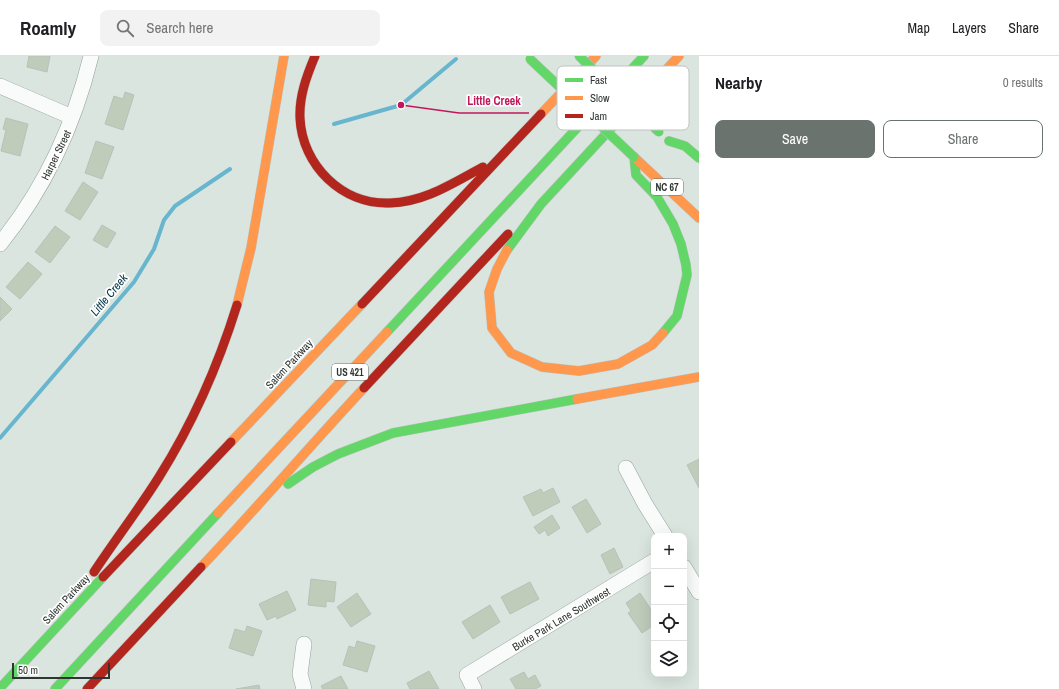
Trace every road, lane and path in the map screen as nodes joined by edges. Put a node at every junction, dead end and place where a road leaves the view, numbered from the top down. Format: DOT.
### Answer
graph roads {
  1 [pos="91,56"];
  2 [pos="284,56"];
  3 [pos="315,56"];
  4 [pos="579,56"];
  5 [pos="596,56"];
  6 [pos="644,56"];
  7 [pos="527,57"];
  8 [pos="684,57"];
  9 [pos="587,66"];
  10 [pos="590,66"];
  11 [pos="635,66"];
  12 [pos="672,66"];
  13 [pos="557,85"];
  14 [pos="0,86"];
  15 [pos="557,97"];
  16 [pos="72,117"];
  17 [pos="575,130"];
  18 [pos="605,130"];
  19 [pos="610,130"];
  20 [pos="657,130"];
  21 [pos="634,157"];
  22 [pos="497,161"];
  23 [pos="697,162"];
  24 [pos="541,204"];
  25 [pos="699,218"];
  26 [pos="0,244"];
  27 [pos="699,377"];
  28 [pos="626,468"];
  29 [pos="258,507"];
  30 [pos="663,533"];
  31 [pos="651,563"];
  32 [pos="685,569"];
  33 [pos="699,592"];
  34 [pos="78,603"];
  35 [pos="304,644"];
  36 [pos="0,688"];
  37 [pos="55,689"];
  38 [pos="87,689"];
  39 [pos="304,689"];
  40 [pos="474,689"];
  1 -- 16 [label="street, Harper Street"];
  2 -- 34 [label="main road"];
  3 -- 22 [label="main road"];
  4 -- 10 [label="main road, bridge"];
  5 -- 9 [label="main road, Salem Parkway"];
  6 -- 11 [label="main road, US 421"];
  7 -- 13 [label="main road, NC 67, bridge"];
  8 -- 12 [label="main road"];
  14 -- 16 [label="street"];
  15 -- 22 [label="main road, Salem Parkway"];
  16 -- 26 [label="street, Harper Street"];
  17 -- 37 [label="main road, US 421"];
  18 -- 21 [label="main road, NC 67, bridge"];
  19 -- 24 [label="main road"];
  20 -- 23 [label="main road, bridge"];
  21 -- 24 [label="main road"];
  21 -- 25 [label="main road, NC 67"];
  22 -- 34 [label="main road, Salem Parkway"];
  24 -- 29 [label="main road"];
  27 -- 29 [label="main road"];
  28 -- 30 [label="street"];
  29 -- 38 [label="main road"];
  31 -- 40 [label="street, Burke Park Lane Southwest"];
  32 -- 33 [label="street"];
  34 -- 36 [label="main road, Salem Parkway"];
  35 -- 39 [label="street"];
}
